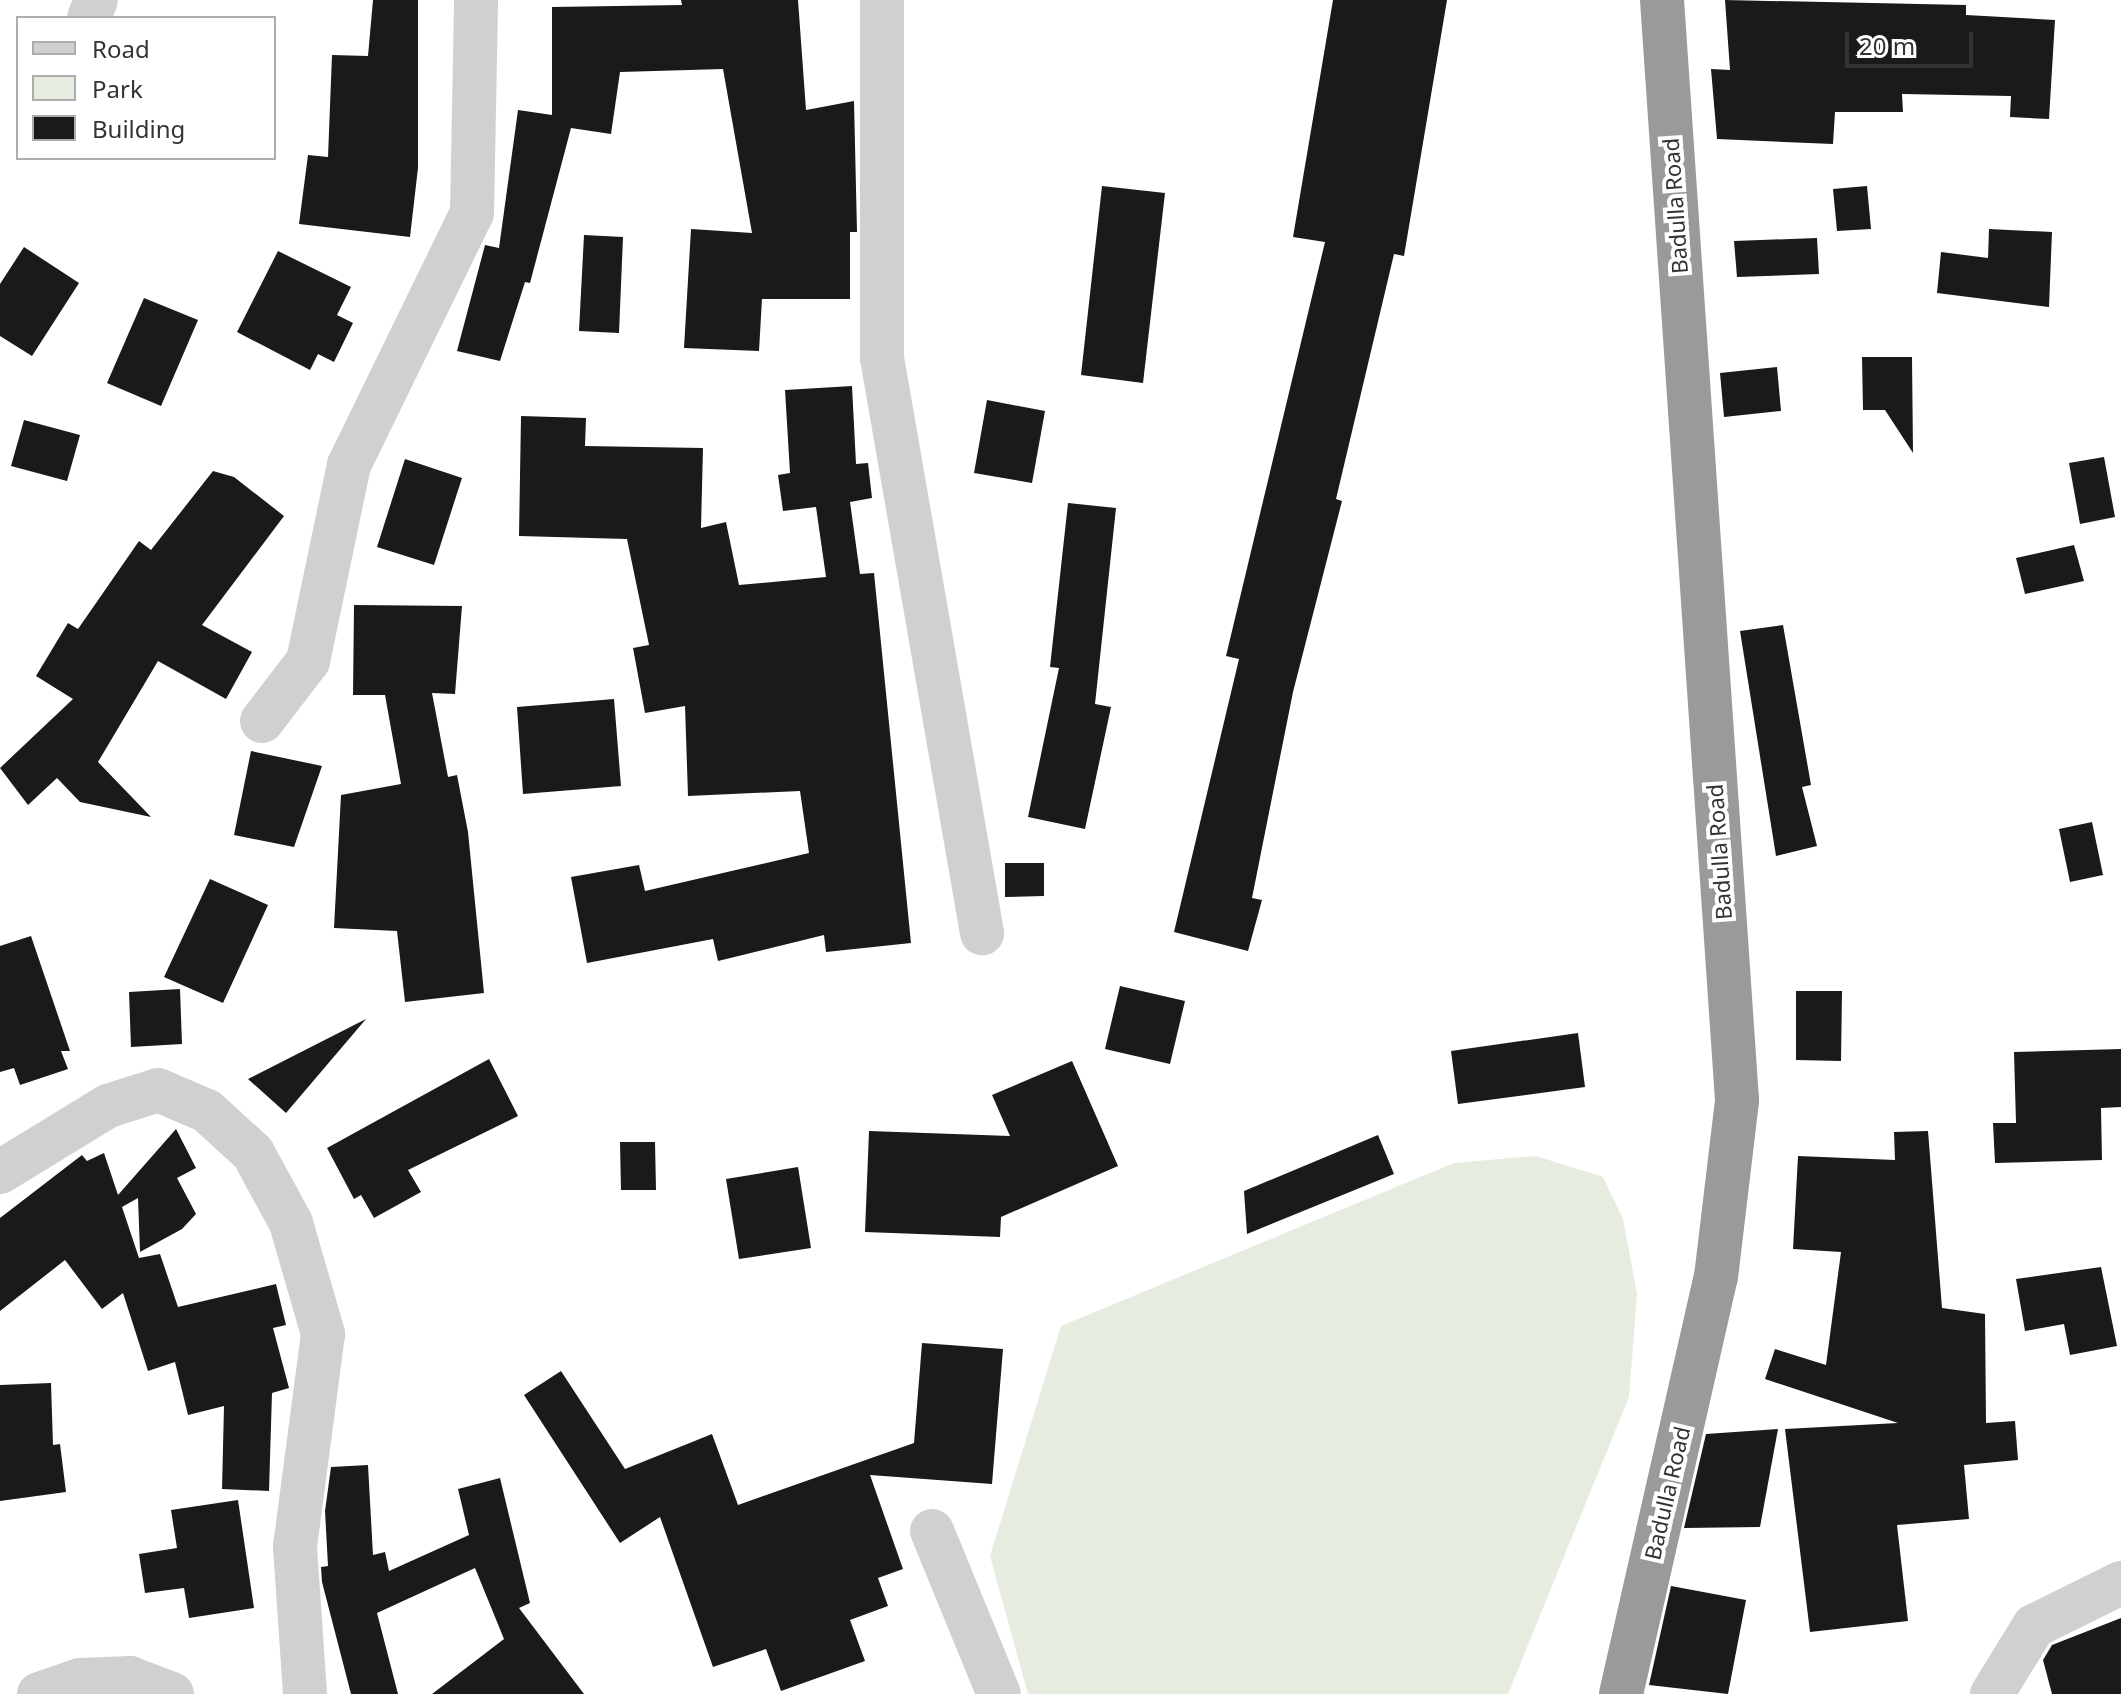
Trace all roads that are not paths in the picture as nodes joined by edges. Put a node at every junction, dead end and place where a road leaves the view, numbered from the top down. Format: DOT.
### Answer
graph roads {
  1 [pos="476,0"];
  2 [pos="882,0"];
  3 [pos="1662,0"];
  4 [pos="262,721"];
  5 [pos="982,933"];
  6 [pos="0,1172"];
  7 [pos="932,1531"];
  8 [pos="2121,1583"];
  9 [pos="39,1694"];
  10 [pos="172,1694"];
  11 [pos="305,1694"];
  12 [pos="999,1694"];
  13 [pos="1621,1694"];
  14 [pos="1992,1694"];
  1 -- 4 [label="street"];
  2 -- 5 [label="street"];
  3 -- 13 [label="highway, Badulla Road"];
  6 -- 11 [label="street"];
  7 -- 12 [label="street"];
  8 -- 14 [label="street"];
  9 -- 10 [label="street"];
}
